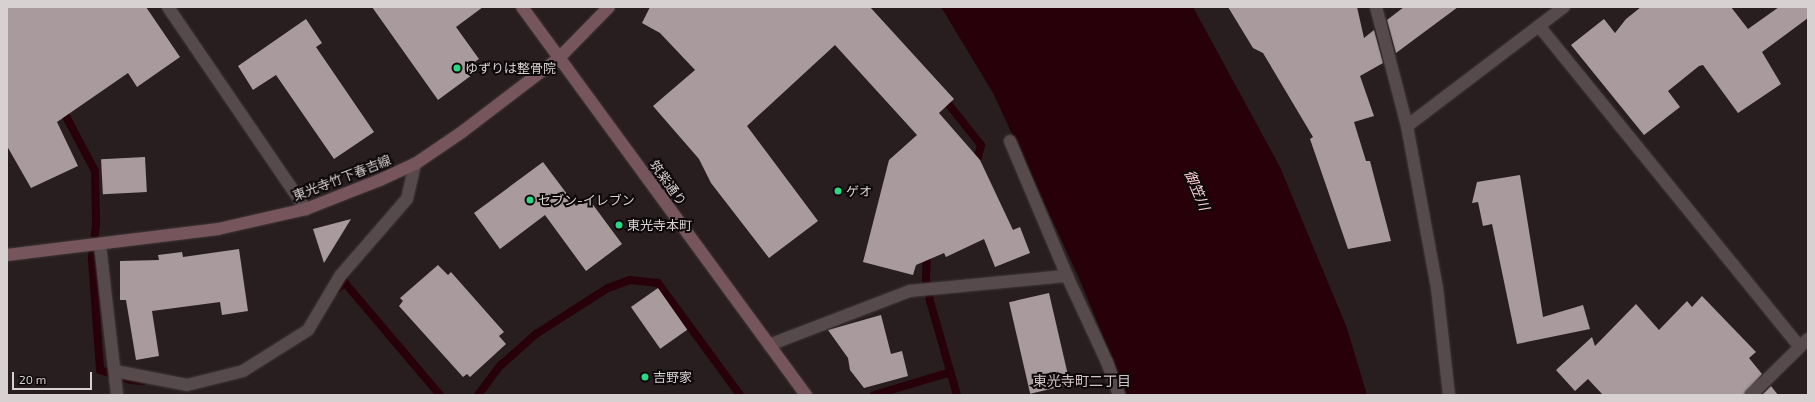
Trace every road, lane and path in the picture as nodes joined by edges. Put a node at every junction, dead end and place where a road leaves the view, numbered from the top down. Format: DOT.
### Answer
graph roads {
  1 [pos="168,7"];
  2 [pos="522,7"];
  3 [pos="609,7"];
  4 [pos="1376,7"];
  5 [pos="1564,7"];
  6 [pos="1539,26"];
  7 [pos="559,58"];
  8 [pos="1407,126"];
  9 [pos="1010,141"];
  10 [pos="415,164"];
  11 [pos="306,209"];
  12 [pos="100,245"];
  13 [pos="7,255"];
  14 [pos="1067,276"];
  15 [pos="1804,343"];
  16 [pos="768,346"];
  17 [pos="115,371"];
  18 [pos="117,395"];
  19 [pos="806,395"];
  20 [pos="1118,395"];
  21 [pos="1449,395"];
  22 [pos="1751,395"];
  1 -- 11 [label="street"];
  2 -- 7 [label="main road, 筑紫通り"];
  3 -- 7 [label="main road, 東光寺竹下春吉線"];
  4 -- 8 [label="street"];
  5 -- 6 [label="street"];
  6 -- 8 [label="street"];
  6 -- 15 [label="street"];
  7 -- 10 [label="main road, 東光寺竹下春吉線"];
  7 -- 16 [label="main road, 筑紫通り"];
  8 -- 21 [label="street"];
  9 -- 14 [label="street"];
  10 -- 11 [label="main road, 東光寺竹下春吉線"];
  10 -- 17 [label="street"];
  11 -- 12 [label="main road, 東光寺竹下春吉線"];
  12 -- 13 [label="main road, 東光寺竹下春吉線"];
  12 -- 17 [label="street"];
  14 -- 16 [label="street"];
  14 -- 20 [label="street"];
  15 -- 22 [label="street"];
  16 -- 19 [label="main road, 筑紫通り"];
  17 -- 18 [label="street"];
}
